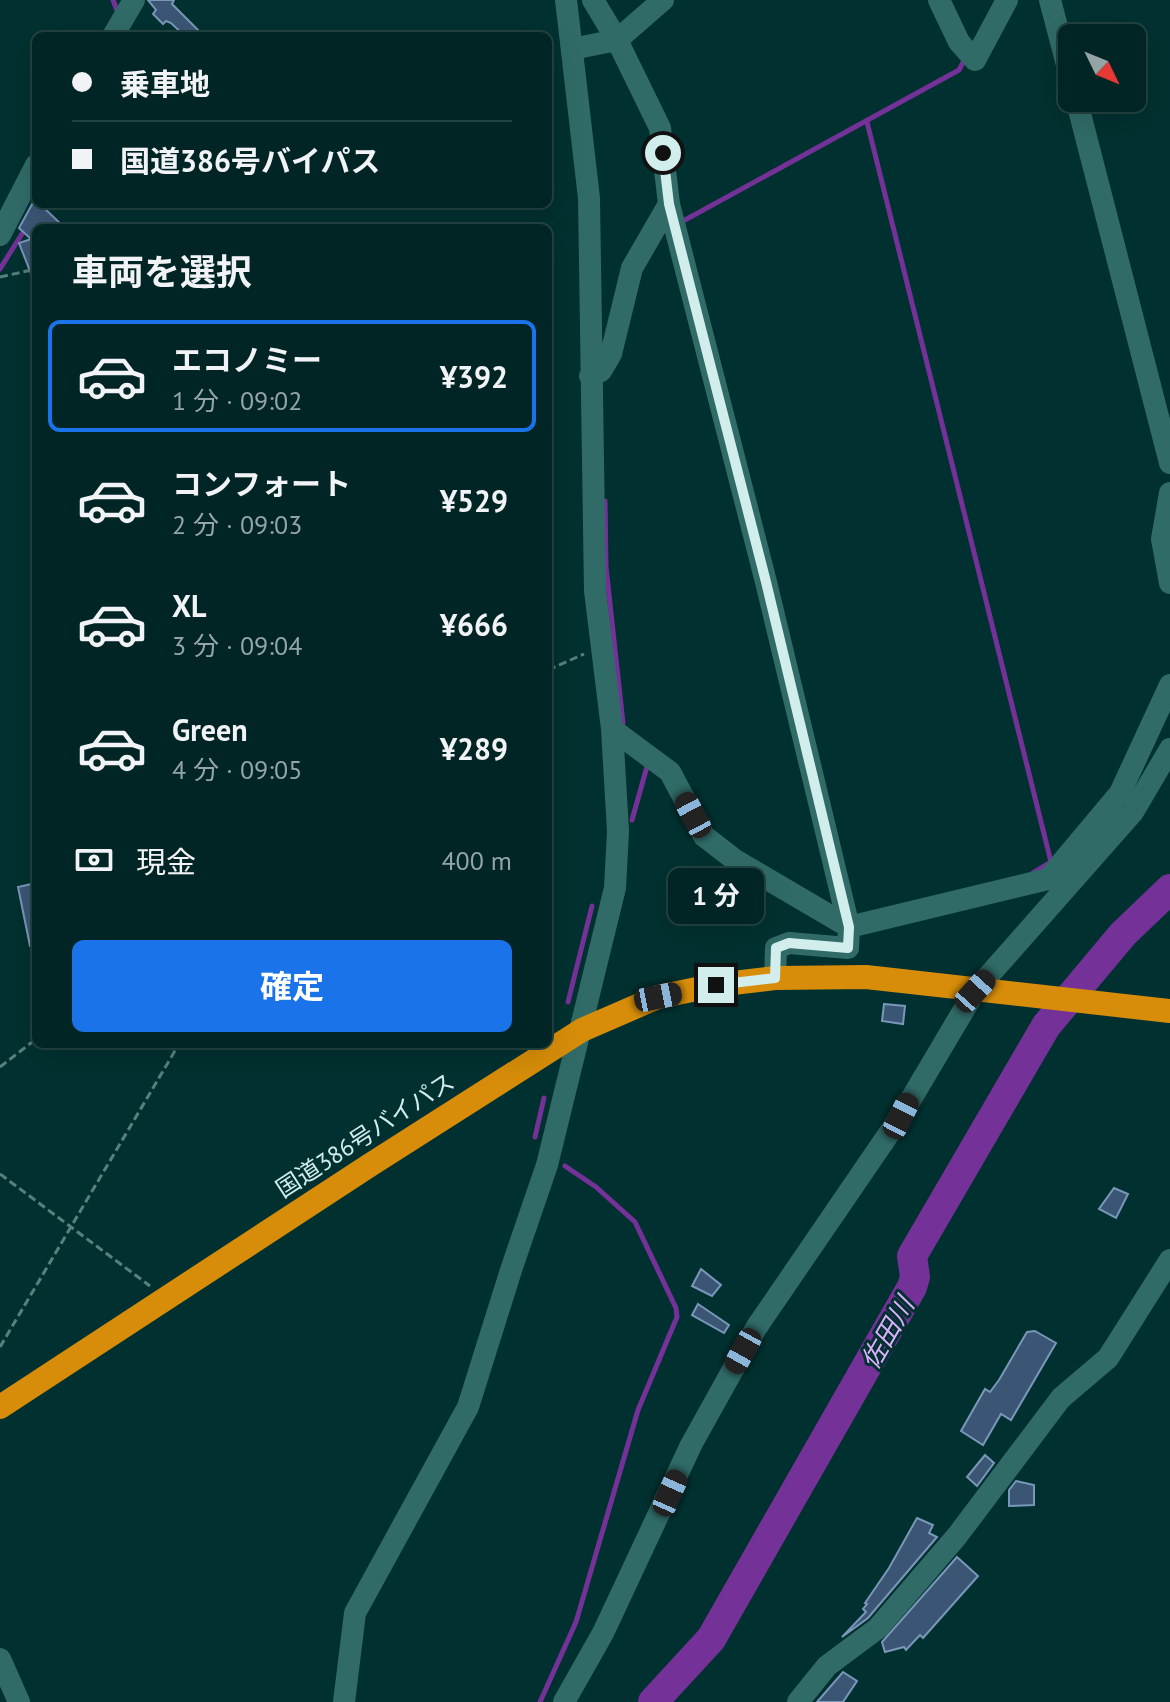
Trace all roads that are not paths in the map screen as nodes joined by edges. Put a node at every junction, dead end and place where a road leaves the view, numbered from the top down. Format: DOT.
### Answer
graph roads {
  1 [pos="134,0"];
  2 [pos="566,0"];
  3 [pos="593,0"];
  4 [pos="663,0"];
  5 [pos="939,0"];
  6 [pos="1007,0"];
  7 [pos="1050,0"];
  8 [pos="1058,31"];
  9 [pos="115,32"];
  10 [pos="617,40"];
  11 [pos="572,49"];
  12 [pos="1080,112"];
  13 [pos="32,173"];
  14 [pos="669,204"];
  15 [pos="0,235"];
  16 [pos="590,376"];
  17 [pos="1170,463"];
  18 [pos="1170,493"];
  19 [pos="1170,583"];
  20 [pos="1170,685"];
  21 [pos="612,729"];
  22 [pos="1170,749"];
  23 [pos="849,927"];
  24 [pos="775,978"];
  25 [pos="975,991"];
  26 [pos="1170,1011"];
  27 [pos="582,1030"];
  28 [pos="1170,1260"];
  29 [pos="0,1407"];
  30 [pos="0,1659"];
  31 [pos="19,1702"];
  32 [pos="344,1702"];
  33 [pos="564,1702"];
  34 [pos="798,1702"];
  1 -- 9 [label="street"];
  2 -- 11 [label="street"];
  3 -- 10 [label="street"];
  4 -- 10 [label="street"];
  5 -- 6 [label="street"];
  7 -- 8 [label="street"];
  10 -- 11 [label="street"];
  10 -- 14 [label="street"];
  11 -- 16 [label="street"];
  12 -- 17 [label="street"];
  13 -- 15 [label="street"];
  14 -- 16 [label="street"];
  14 -- 23 [label="street"];
  16 -- 21 [label="street"];
  18 -- 19 [label="street"];
  20 -- 23 [label="street"];
  21 -- 23 [label="street"];
  21 -- 27 [label="street"];
  22 -- 25 [label="street"];
  23 -- 24 [label="street"];
  24 -- 25 [label="highway, 国道386号バイパス"];
  24 -- 27 [label="highway, 国道386号バイパス"];
  25 -- 26 [label="highway, 国道386号バイパス"];
  25 -- 33 [label="street"];
  27 -- 29 [label="highway, 国道386号バイパス"];
  27 -- 32 [label="street"];
  28 -- 34 [label="street"];
  30 -- 31 [label="street"];
}
